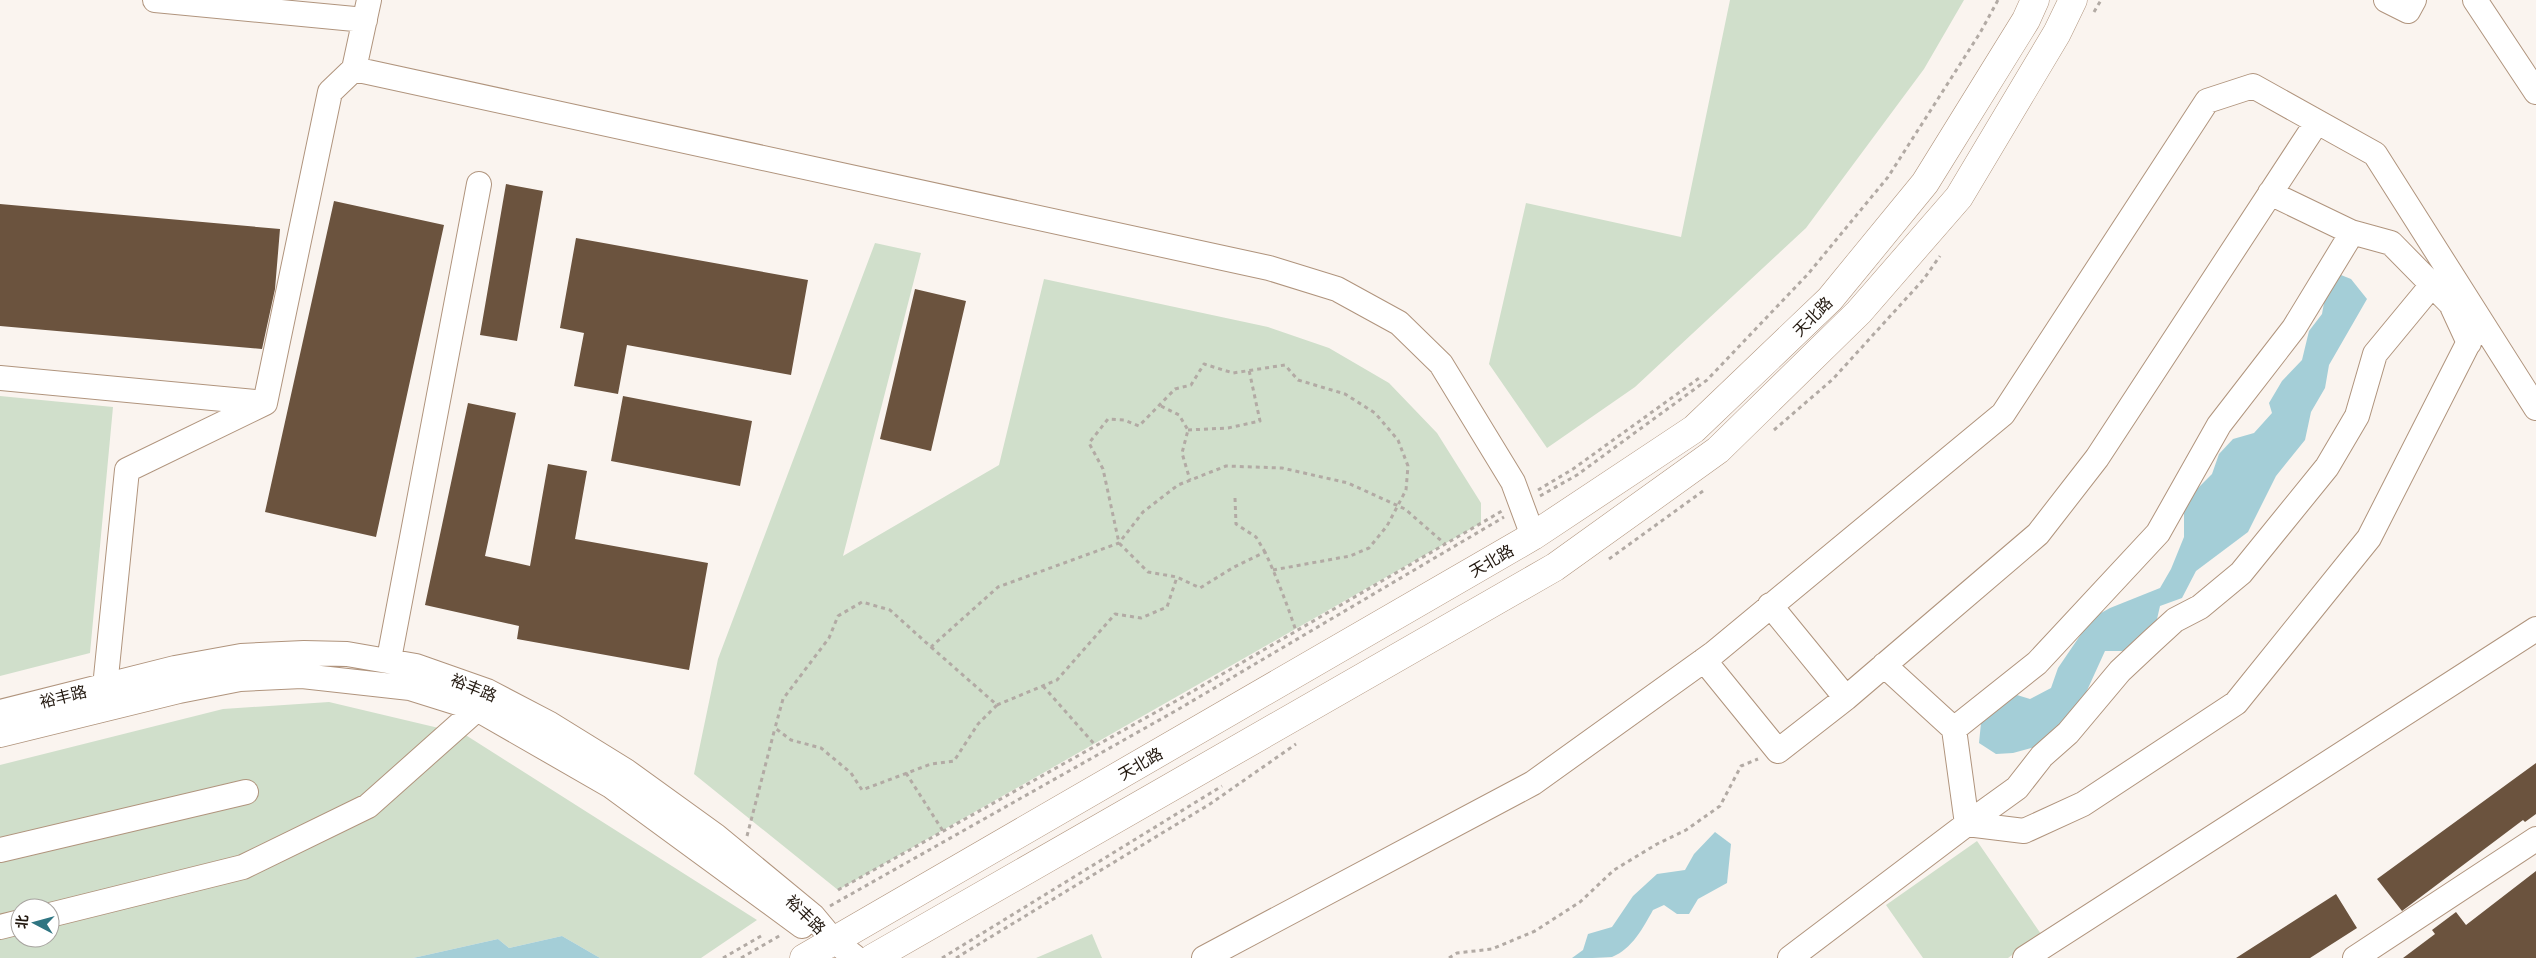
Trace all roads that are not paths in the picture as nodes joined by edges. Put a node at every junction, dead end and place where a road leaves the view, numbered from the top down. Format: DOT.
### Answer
graph roads {
  1 [pos="155,0"];
  2 [pos="2035,0"];
  3 [pos="2073,0"];
  4 [pos="2386,0"];
  5 [pos="2414,0"];
  6 [pos="2475,0"];
  7 [pos="367,10"];
  8 [pos="354,70"];
  9 [pos="2536,92"];
  10 [pos="2317,122"];
  11 [pos="479,184"];
  12 [pos="2270,193"];
  13 [pos="2352,232"];
  14 [pos="2432,284"];
  15 [pos="2480,320"];
  16 [pos="2469,343"];
  17 [pos="0,378"];
  18 [pos="265,403"];
  19 [pos="2536,408"];
  20 [pos="1533,536"];
  21 [pos="1770,605"];
  22 [pos="2536,629"];
  23 [pos="389,659"];
  24 [pos="1704,660"];
  25 [pos="1884,665"];
  26 [pos="104,686"];
  27 [pos="1846,698"];
  28 [pos="476,709"];
  29 [pos="0,712"];
  30 [pos="1954,729"];
  31 [pos="0,735"];
  32 [pos="246,792"];
  33 [pos="1967,824"];
  34 [pos="2536,839"];
  35 [pos="0,850"];
  36 [pos="60,912"];
  37 [pos="806,920"];
  38 [pos="833,940"];
  39 [pos="804,958"];
  40 [pos="856,958"];
  41 [pos="873,958"];
  42 [pos="1204,958"];
  43 [pos="1790,958"];
  44 [pos="2025,958"];
  45 [pos="2355,958"];
  1 -- 7 [label="street"];
  2 -- 20 [label="main road, 天北路"];
  3 -- 41 [label="main road, 天北路"];
  4 -- 5 [label="street"];
  6 -- 9 [label="street"];
  7 -- 8 [label="street"];
  8 -- 18 [label="street"];
  8 -- 20 [label="street"];
  10 -- 12 [label="street"];
  10 -- 15 [label="street"];
  10 -- 21 [label="street"];
  11 -- 23 [label="street"];
  12 -- 13 [label="street"];
  12 -- 25 [label="street"];
  13 -- 14 [label="street"];
  13 -- 30 [label="street"];
  14 -- 16 [label="street"];
  14 -- 33 [label="street"];
  15 -- 16 [label="street"];
  15 -- 19 [label="street"];
  16 -- 33 [label="street"];
  17 -- 18 [label="street"];
  18 -- 26 [label="street"];
  20 -- 38 [label="main road, 天北路"];
  21 -- 24 [label="street"];
  21 -- 27 [label="street"];
  22 -- 44 [label="street"];
  23 -- 26 [label="street, 裕丰路"];
  23 -- 37 [label="street, 裕丰路"];
  24 -- 27 [label="street"];
  24 -- 42 [label="street"];
  25 -- 27 [label="street"];
  25 -- 30 [label="street"];
  26 -- 29 [label="street, 裕丰路"];
  28 -- 31 [label="street, 裕丰路"];
  28 -- 36 [label="street"];
  28 -- 37 [label="street, 裕丰路"];
  30 -- 33 [label="street"];
  32 -- 35 [label="street"];
  33 -- 43 [label="street"];
  34 -- 45 [label="street"];
  37 -- 38 [label="street, 裕丰路"];
  38 -- 39 [label="main road, 天北路"];
  38 -- 40 [label="street, 裕丰路"];
}
